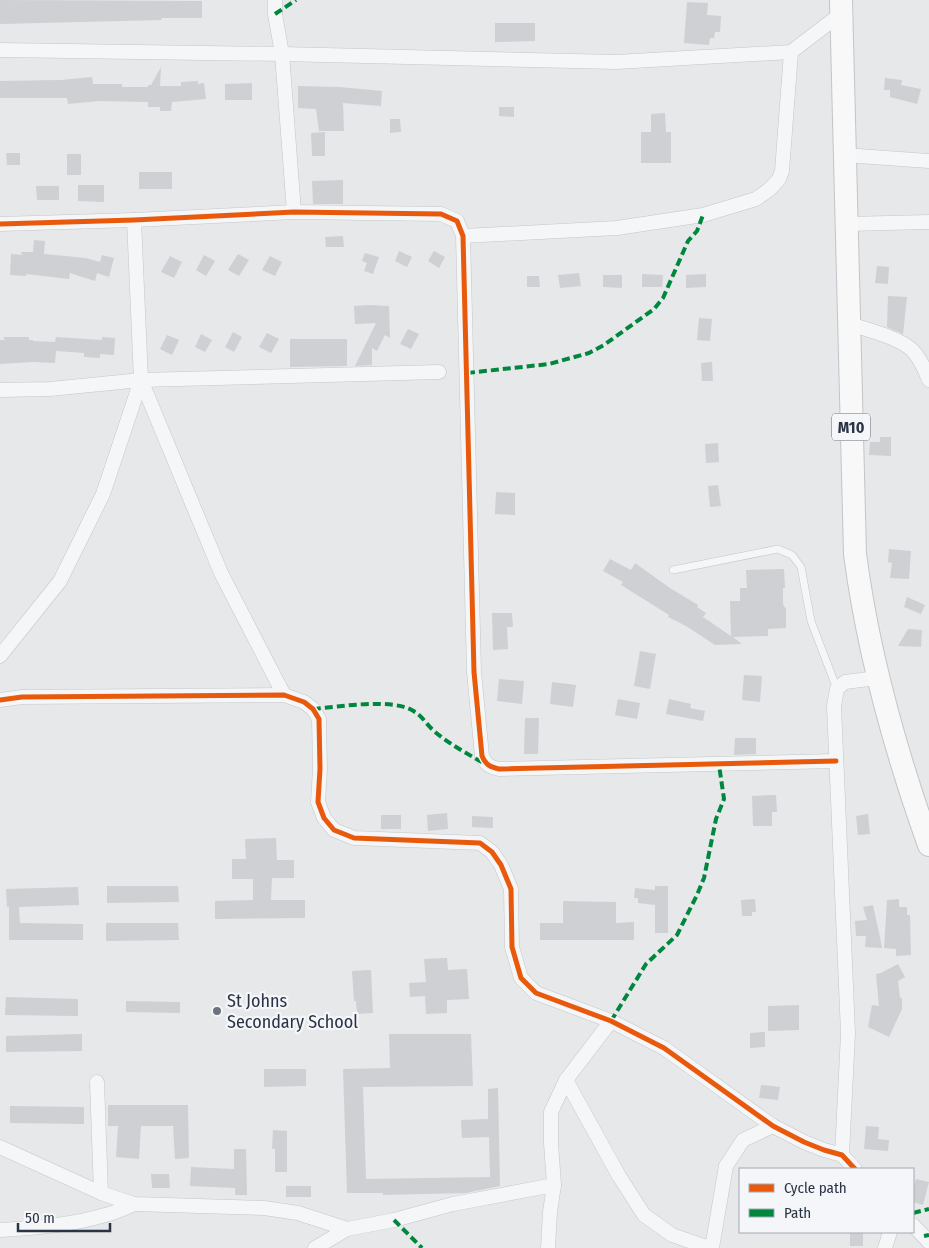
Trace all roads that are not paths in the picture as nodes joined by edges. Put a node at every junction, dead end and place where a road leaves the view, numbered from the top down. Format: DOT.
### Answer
graph roads {
  1 [pos="275,0"];
  2 [pos="841,7"];
  3 [pos="0,50"];
  4 [pos="790,52"];
  5 [pos="282,54"];
  6 [pos="844,155"];
  7 [pos="929,161"];
  8 [pos="294,212"];
  9 [pos="134,220"];
  10 [pos="929,222"];
  11 [pos="0,224"];
  12 [pos="847,224"];
  13 [pos="462,236"];
  14 [pos="848,323"];
  15 [pos="439,372"];
  16 [pos="141,380"];
  17 [pos="929,380"];
  18 [pos="0,390"];
  19 [pos="673,570"];
  20 [pos="0,656"];
  21 [pos="877,678"];
  22 [pos="837,689"];
  23 [pos="284,695"];
  24 [pos="0,700"];
  25 [pos="836,761"];
  26 [pos="929,845"];
  27 [pos="611,1021"];
  28 [pos="566,1080"];
  29 [pos="97,1082"];
  30 [pos="773,1126"];
  31 [pos="0,1147"];
  32 [pos="842,1155"];
  33 [pos="854,1168"];
  34 [pos="554,1185"];
  35 [pos="101,1193"];
  36 [pos="134,1204"];
  37 [pos="914,1227"];
  38 [pos="347,1228"];
  39 [pos="0,1230"];
  40 [pos="890,1233"];
  41 [pos="929,1242"];
  42 [pos="316,1248"];
  43 [pos="548,1248"];
  44 [pos="711,1248"];
  45 [pos="885,1248"];
  1 -- 5 [label="street"];
  2 -- 4 [label="street"];
  2 -- 6 [label="main road, M10"];
  3 -- 5 [label="street"];
  4 -- 5 [label="street"];
  4 -- 13 [label="street"];
  5 -- 8 [label="street"];
  6 -- 7 [label="street"];
  6 -- 12 [label="main road, M10"];
  8 -- 9 [label="street"];
  8 -- 13 [label="street"];
  9 -- 11 [label="street"];
  9 -- 16 [label="street"];
  10 -- 12 [label="street"];
  12 -- 14 [label="main road, M10"];
  13 -- 25 [label="street"];
  14 -- 17 [label="street"];
  14 -- 21 [label="main road, M10"];
  15 -- 16 [label="street"];
  16 -- 18 [label="street"];
  16 -- 20 [label="street"];
  16 -- 23 [label="street"];
  19 -- 22 [label="lane"];
  21 -- 22 [label="street"];
  21 -- 26 [label="main road, M10"];
  22 -- 25 [label="street"];
  23 -- 24 [label="street"];
  23 -- 27 [label="street"];
  25 -- 32 [label="street"];
  27 -- 28 [label="street"];
  27 -- 30 [label="street"];
  28 -- 34 [label="street"];
  28 -- 44 [label="street"];
  29 -- 35 [label="street"];
  30 -- 32 [label="street"];
  30 -- 44 [label="street"];
  31 -- 35 [label="street"];
  32 -- 33 [label="street"];
  34 -- 38 [label="street"];
  34 -- 43 [label="street"];
  35 -- 36 [label="street"];
  36 -- 38 [label="street"];
  36 -- 39 [label="street"];
  37 -- 41 [label="street"];
  38 -- 42 [label="street"];
  40 -- 45 [label="street"];
}
